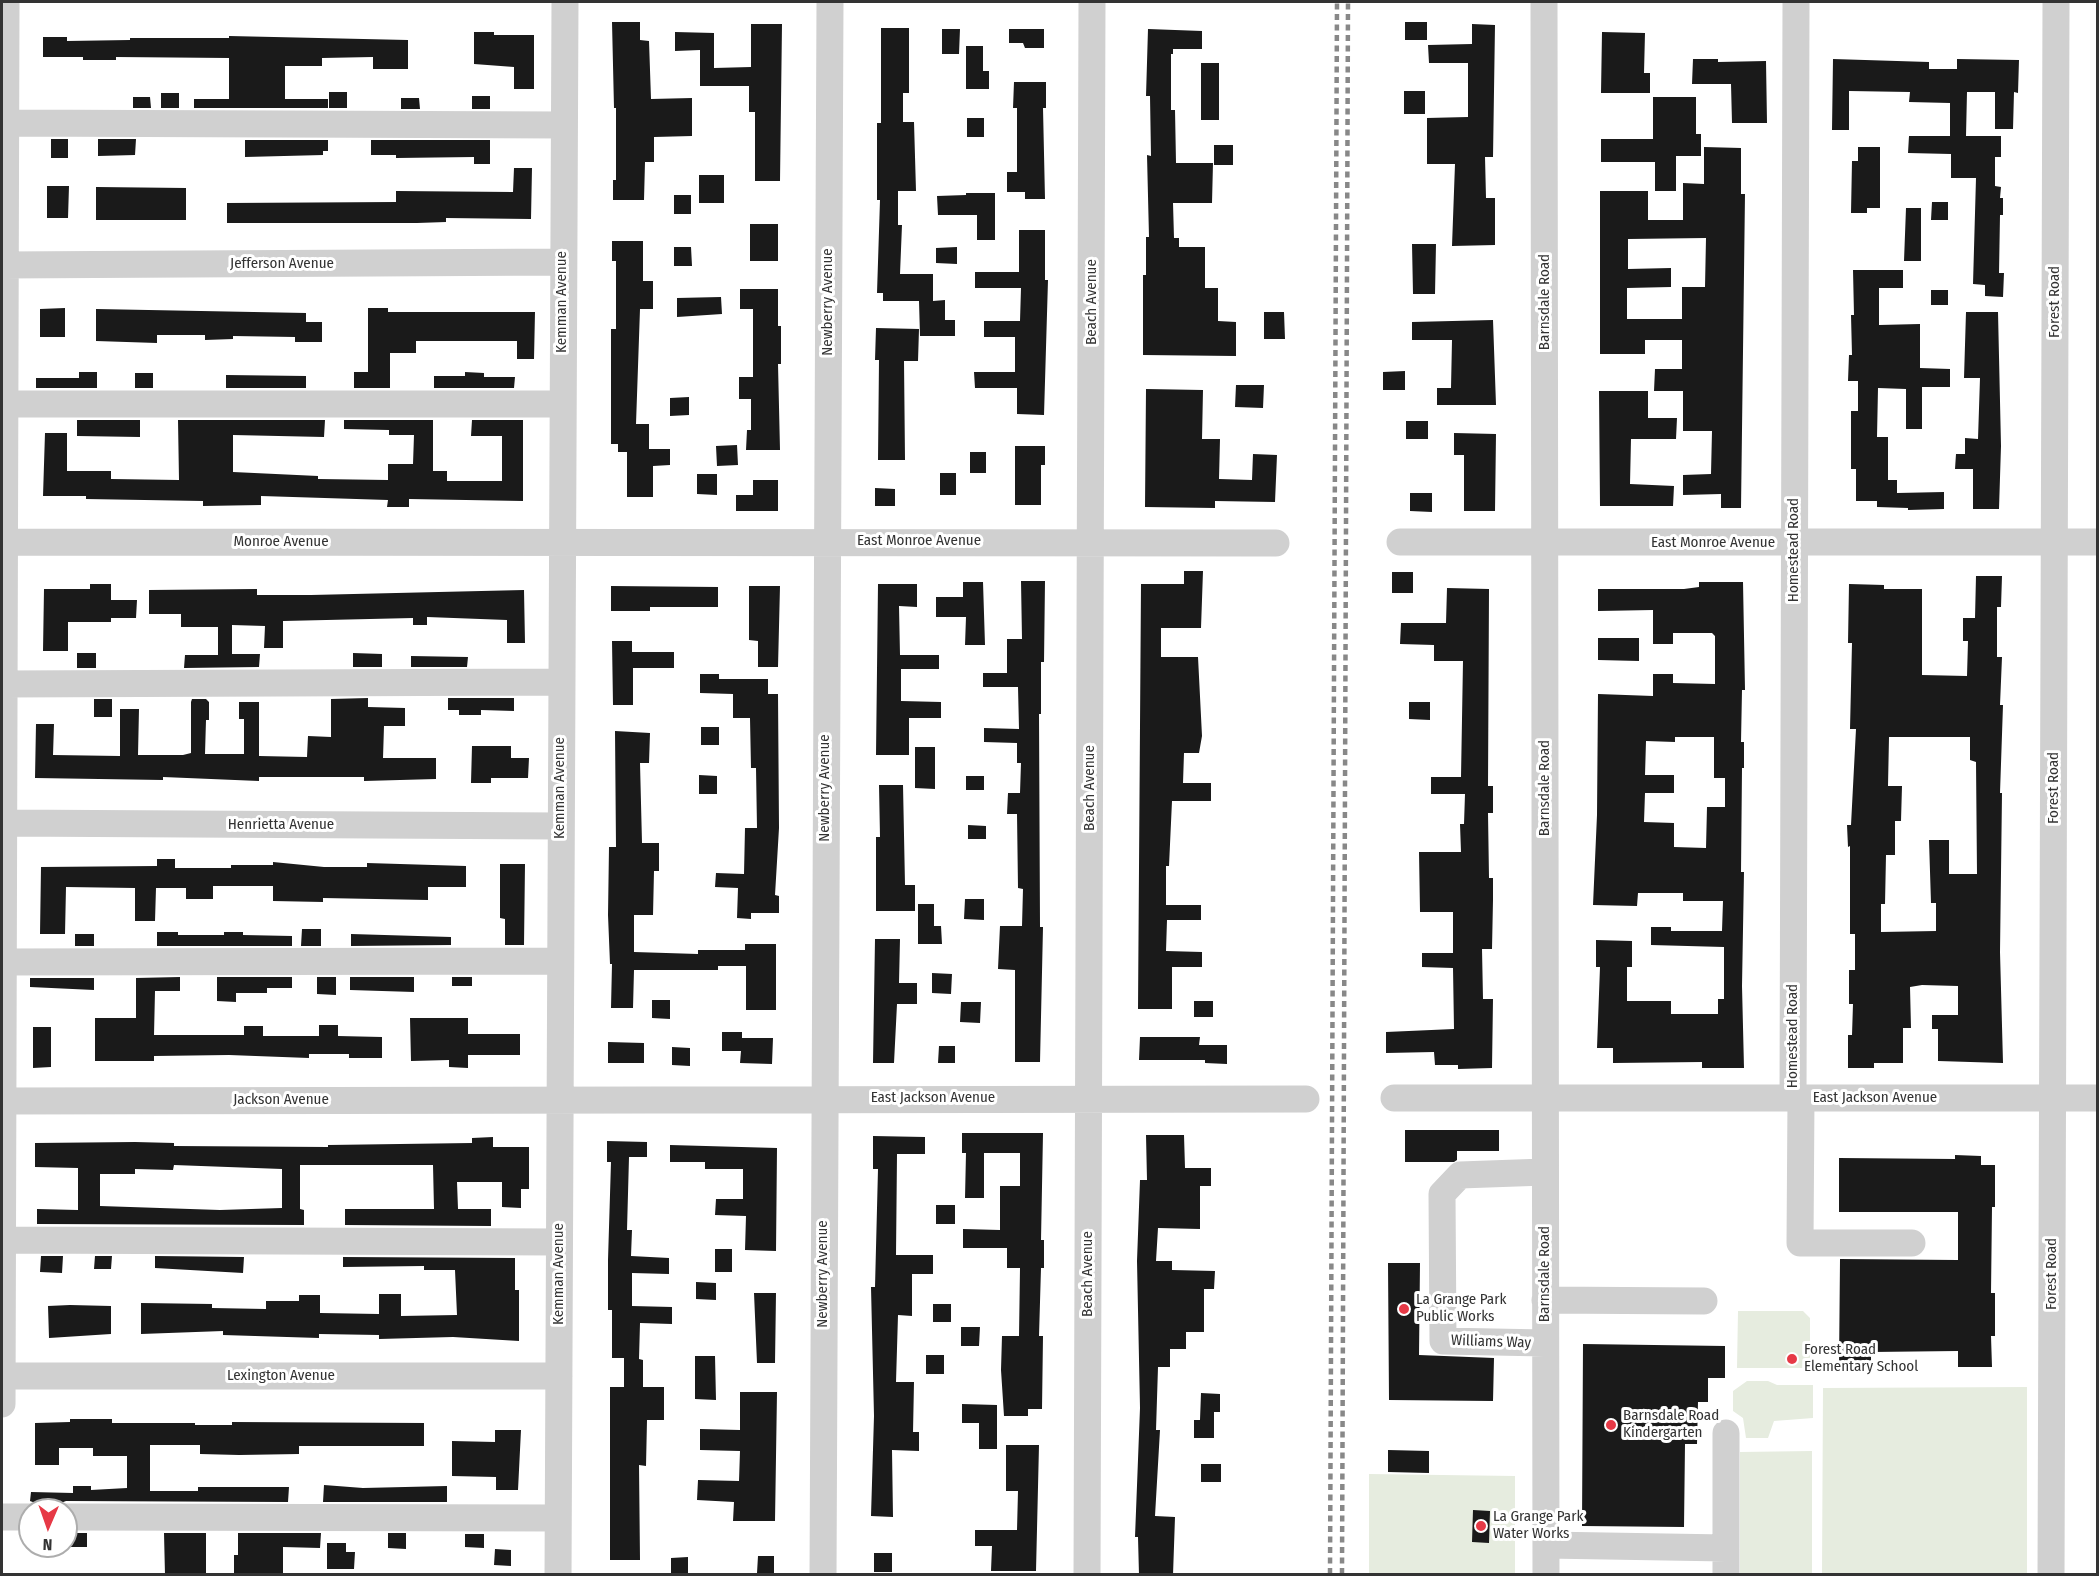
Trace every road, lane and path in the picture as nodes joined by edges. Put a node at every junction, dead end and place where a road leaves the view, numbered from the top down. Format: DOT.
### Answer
graph roads {
  1 [pos="6,2"];
  2 [pos="565,2"];
  3 [pos="830,2"];
  4 [pos="1092,2"];
  5 [pos="1544,2"];
  6 [pos="1796,2"];
  7 [pos="2056,2"];
  8 [pos="4,123"];
  9 [pos="564,125"];
  10 [pos="563,262"];
  11 [pos="3,265"];
  12 [pos="3,404"];
  13 [pos="562,404"];
  14 [pos="827,541"];
  15 [pos="3,542"];
  16 [pos="561,542"];
  17 [pos="1091,542"];
  18 [pos="1400,542"];
  19 [pos="1546,542"];
  20 [pos="2055,542"];
  21 [pos="2097,542"];
  22 [pos="1276,543"];
  23 [pos="1794,543"];
  24 [pos="561,682"];
  25 [pos="3,684"];
  26 [pos="2,823"];
  27 [pos="560,826"];
  28 [pos="560,961"];
  29 [pos="2,962"];
  30 [pos="1088,1097"];
  31 [pos="560,1098"];
  32 [pos="824,1098"];
  33 [pos="1394,1098"];
  34 [pos="1544,1098"];
  35 [pos="1797,1098"];
  36 [pos="2052,1098"];
  37 [pos="2097,1098"];
  38 [pos="1306,1099"];
  39 [pos="2,1101"];
  40 [pos="1545,1172"];
  41 [pos="2,1240"];
  42 [pos="559,1242"];
  43 [pos="1912,1243"];
  44 [pos="1545,1300"];
  45 [pos="1704,1300"];
  46 [pos="1545,1343"];
  47 [pos="2,1376"];
  48 [pos="559,1377"];
  49 [pos="2,1404"];
  50 [pos="1726,1432"];
  51 [pos="2,1517"];
  52 [pos="18,1517"];
  53 [pos="78,1517"];
  54 [pos="558,1518"];
  55 [pos="1546,1545"];
  56 [pos="1726,1561"];
  57 [pos="558,1575"];
  58 [pos="823,1575"];
  59 [pos="1087,1575"];
  60 [pos="1546,1575"];
  61 [pos="2051,1575"];
  1 -- 8 [label="street"];
  2 -- 9 [label="street, Kemman Avenue"];
  3 -- 14 [label="street, Newberry Avenue"];
  4 -- 17 [label="street, Beach Avenue"];
  5 -- 19 [label="street, Barnsdale Road"];
  6 -- 23 [label="street, Homestead Road"];
  7 -- 20 [label="street, Forest Road"];
  8 -- 9 [label="street"];
  8 -- 11 [label="street"];
  9 -- 10 [label="street, Kemman Avenue"];
  10 -- 11 [label="street, Jefferson Avenue"];
  10 -- 13 [label="street, Kemman Avenue"];
  11 -- 12 [label="street"];
  12 -- 13 [label="street"];
  12 -- 15 [label="street"];
  13 -- 16 [label="street, Kemman Avenue"];
  14 -- 16 [label="street, East Monroe Avenue"];
  14 -- 17 [label="street, East Monroe Avenue"];
  14 -- 32 [label="street, Newberry Avenue"];
  15 -- 16 [label="street, Monroe Avenue"];
  15 -- 25 [label="street"];
  16 -- 24 [label="street, Kemman Avenue"];
  17 -- 22 [label="street, East Monroe Avenue"];
  17 -- 30 [label="street, Beach Avenue"];
  18 -- 19 [label="street, East Monroe Avenue"];
  19 -- 23 [label="street, East Monroe Avenue"];
  19 -- 34 [label="street, Barnsdale Road"];
  20 -- 21 [label="street, East Monroe Avenue"];
  20 -- 23 [label="street, East Monroe Avenue"];
  20 -- 36 [label="street, Forest Road"];
  23 -- 35 [label="street, Homestead Road"];
  24 -- 25 [label="street"];
  24 -- 27 [label="street, Kemman Avenue"];
  25 -- 26 [label="street"];
  26 -- 27 [label="street, Henrietta Avenue"];
  26 -- 29 [label="street"];
  27 -- 28 [label="street, Kemman Avenue"];
  28 -- 29 [label="street"];
  28 -- 31 [label="street, Kemman Avenue"];
  29 -- 39 [label="street"];
  30 -- 32 [label="street, East Jackson Avenue"];
  30 -- 38 [label="street, East Jackson Avenue"];
  30 -- 59 [label="street, Beach Avenue"];
  31 -- 32 [label="street, East Jackson Avenue"];
  31 -- 39 [label="street, Jackson Avenue"];
  31 -- 42 [label="street, Kemman Avenue"];
  32 -- 58 [label="street, Newberry Avenue"];
  33 -- 34 [label="street"];
  34 -- 35 [label="street, East Jackson Avenue"];
  34 -- 40 [label="street, Barnsdale Road"];
  35 -- 36 [label="street, East Jackson Avenue"];
  35 -- 43 [label="street, Homestead Road"];
  36 -- 37 [label="street, East Jackson Avenue"];
  36 -- 61 [label="street, Forest Road"];
  39 -- 41 [label="street"];
  40 -- 44 [label="street, Barnsdale Road"];
  40 -- 46 [label="street, Williams Way"];
  41 -- 42 [label="street"];
  41 -- 47 [label="street"];
  42 -- 48 [label="street, Kemman Avenue"];
  44 -- 45 [label="street"];
  44 -- 46 [label="street, Barnsdale Road"];
  46 -- 55 [label="street, Barnsdale Road"];
  47 -- 48 [label="street, Lexington Avenue"];
  47 -- 49 [label="street"];
  48 -- 54 [label="street, Kemman Avenue"];
  50 -- 56 [label="street"];
  51 -- 52 [label="street"];
  53 -- 54 [label="street"];
  54 -- 57 [label="street, Kemman Avenue"];
  55 -- 56 [label="street"];
  55 -- 60 [label="street, Barnsdale Road"];
}
